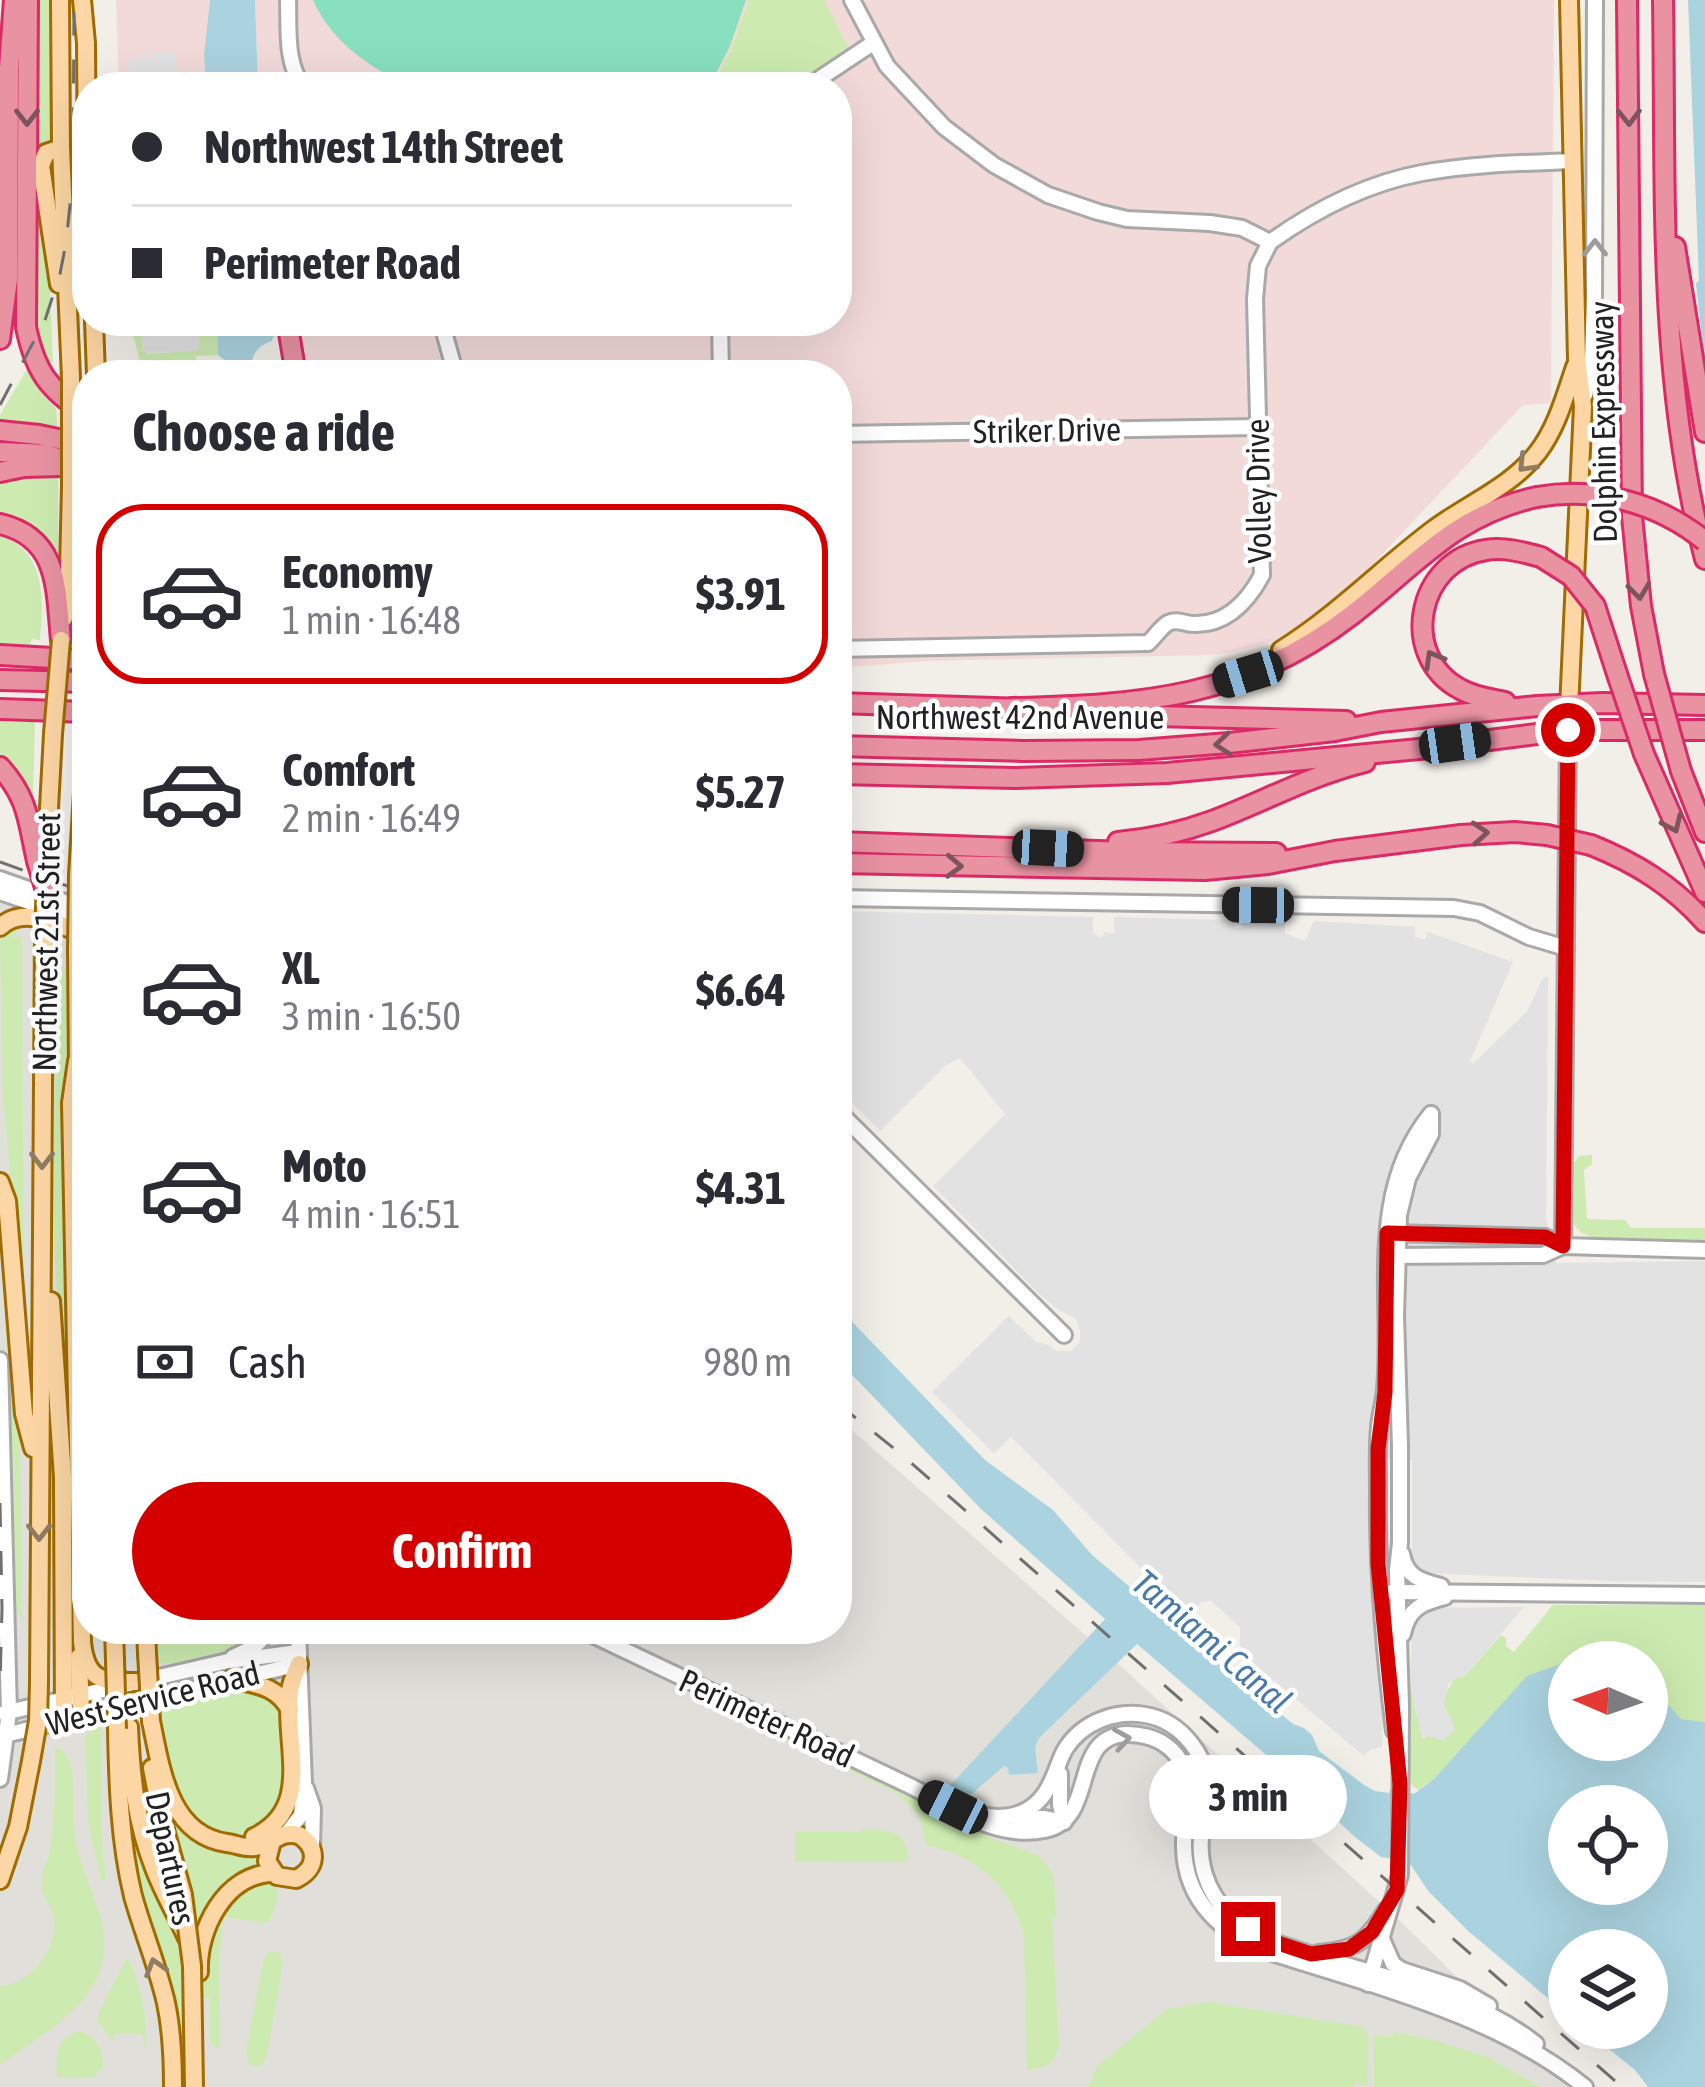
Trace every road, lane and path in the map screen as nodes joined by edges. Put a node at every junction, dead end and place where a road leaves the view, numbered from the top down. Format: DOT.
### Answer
graph roads {
  1 [pos="14,0"];
  2 [pos="28,0"];
  3 [pos="60,0"];
  4 [pos="82,0"];
  5 [pos="288,0"];
  6 [pos="852,0"];
  7 [pos="1569,0"];
  8 [pos="1595,0"];
  9 [pos="1627,0"];
  10 [pos="1663,0"];
  11 [pos="873,43"];
  12 [pos="86,72"];
  13 [pos="295,72"];
  14 [pos="830,72"];
  15 [pos="61,148"];
  16 [pos="72,152"];
  17 [pos="1571,160"];
  18 [pos="1666,190"];
  19 [pos="1270,242"];
  20 [pos="0,339"];
  21 [pos="1577,360"];
  22 [pos="72,404"];
  23 [pos="1582,406"];
  24 [pos="1257,427"];
  25 [pos="0,431"];
  26 [pos="1705,432"];
  27 [pos="852,434"];
  28 [pos="0,452"];
  29 [pos="72,452"];
  30 [pos="72,457"];
  31 [pos="72,461"];
  32 [pos="0,472"];
  33 [pos="0,524"];
  34 [pos="1705,541"];
  35 [pos="1705,559"];
  36 [pos="61,640"];
  37 [pos="852,649"];
  38 [pos="0,655"];
  39 [pos="72,659"];
  40 [pos="0,680"];
  41 [pos="72,682"];
  42 [pos="1190,693"];
  43 [pos="852,703"];
  44 [pos="1569,704"];
  45 [pos="1705,705"];
  46 [pos="1533,706"];
  47 [pos="1012,708"];
  48 [pos="0,709"];
  49 [pos="72,715"];
  50 [pos="1381,722"];
  51 [pos="1568,730"];
  52 [pos="1705,730"];
  53 [pos="852,746"];
  54 [pos="1419,748"];
  55 [pos="0,767"];
  56 [pos="852,774"];
  57 [pos="1705,832"];
  58 [pos="852,842"];
  59 [pos="1048,848"];
  60 [pos="1335,851"];
  61 [pos="42,862"];
  62 [pos="852,863"];
  63 [pos="0,879"];
  64 [pos="46,891"];
  65 [pos="0,892"];
  66 [pos="1705,892"];
  67 [pos="852,898"];
  68 [pos="72,905"];
  69 [pos="72,917"];
  70 [pos="1705,922"];
  71 [pos="0,927"];
  72 [pos="72,937"];
  73 [pos="1566,948"];
  74 [pos="72,1095"];
  75 [pos="852,1125"];
  76 [pos="72,1151"];
  77 [pos="0,1182"];
  78 [pos="43,1204"];
  79 [pos="1392,1233"];
  80 [pos="1451,1234"];
  81 [pos="1563,1246"];
  82 [pos="1705,1250"];
  83 [pos="1392,1256"];
  84 [pos="1451,1256"];
  85 [pos="1064,1335"];
  86 [pos="0,1360"];
  87 [pos="1378,1469"];
  88 [pos="1400,1470"];
  89 [pos="39,1473"];
  90 [pos="1400,1543"];
  91 [pos="1380,1592"];
  92 [pos="1398,1592"];
  93 [pos="1466,1592"];
  94 [pos="1705,1595"];
  95 [pos="82,1644"];
  96 [pos="82,1644"];
  97 [pos="115,1644"];
  98 [pos="147,1644"];
  99 [pos="257,1644"];
  100 [pos="299,1644"];
  101 [pos="611,1644"];
  102 [pos="1399,1651"];
  103 [pos="299,1658"];
  104 [pos="230,1670"];
  105 [pos="136,1682"];
  106 [pos="72,1697"];
  107 [pos="290,1710"];
  108 [pos="4,1713"];
  109 [pos="72,1718"];
  110 [pos="151,1721"];
  111 [pos="123,1728"];
  112 [pos="4,1736"];
  113 [pos="1060,1759"];
  114 [pos="0,1779"];
  115 [pos="304,1783"];
  116 [pos="1400,1784"];
  117 [pos="953,1807"];
  118 [pos="1006,1818"];
  119 [pos="1064,1822"];
  120 [pos="279,1837"];
  121 [pos="230,1843"];
  122 [pos="312,1848"];
  123 [pos="273,1873"];
  124 [pos="0,1880"];
  125 [pos="1398,1883"];
  126 [pos="1382,1939"];
  127 [pos="1311,1954"];
  128 [pos="1370,1978"];
  129 [pos="1527,2037"];
  130 [pos="1552,2061"];
  131 [pos="173,2085"];
  132 [pos="194,2087"];
  133 [pos="1585,2087"];
  1 -- 20 [label="highway"];
  2 -- 22 [label="highway, one-way"];
  3 -- 15 [label="main road, Northwest 21st Street"];
  4 -- 12 [label="main road"];
  5 -- 13 [label="street"];
  6 -- 11 [label="street"];
  7 -- 17 [label="main road"];
  23 -- 8 [label="street, one-way"];
  9 -- 57 [label="highway, Dolphin Expressway, one-way, bridge"];
  10 -- 18 [label="highway, Dolphin Expressway"];
  11 -- 14 [label="street"];
  11 -- 19 [label="street"];
  15 -- 16 [label="main road"];
  15 -- 36 [label="main road, Northwest 21st Street, bridge"];
  17 -- 19 [label="street"];
  17 -- 21 [label="main road"];
  18 -- 26 [label="highway"];
  18 -- 35 [label="highway, Dolphin Expressway"];
  19 -- 24 [label="street, Volley Drive"];
  21 -- 23 [label="main road"];
  21 -- 42 [label="main road, one-way"];
  23 -- 44 [label="main road"];
  24 -- 27 [label="street, Striker Drive"];
  24 -- 37 [label="street, Volley Drive"];
  25 -- 29 [label="highway"];
  28 -- 30 [label="highway"];
  31 -- 32 [label="highway"];
  33 -- 36 [label="highway"];
  34 -- 42 [label="highway, bridge"];
  36 -- 61 [label="main road, Northwest 21st Street, bridge"];
  38 -- 39 [label="highway"];
  40 -- 41 [label="highway"];
  42 -- 47 [label="highway"];
  43 -- 47 [label="highway"];
  44 -- 45 [label="highway, Northwest 42nd Avenue"];
  44 -- 46 [label="highway, Northwest 42nd Avenue"];
  44 -- 51 [label="main road"];
  46 -- 50 [label="highway, Northwest 42nd Avenue"];
  46 -- 66 [label="highway, one-way, bridge"];
  47 -- 50 [label="highway"];
  48 -- 49 [label="highway"];
  50 -- 53 [label="highway, Northwest 42nd Avenue, one-way"];
  51 -- 52 [label="highway, Northwest 42nd Avenue"];
  51 -- 54 [label="highway, Northwest 42nd Avenue"];
  51 -- 73 [label="street"];
  54 -- 56 [label="highway, Northwest 42nd Avenue"];
  54 -- 59 [label="highway"];
  55 -- 61 [label="highway"];
  58 -- 59 [label="highway"];
  59 -- 60 [label="highway"];
  62 -- 60 [label="highway, one-way"];
  60 -- 70 [label="highway, one-way, bridge"];
  61 -- 64 [label="highway, bridge"];
  63 -- 68 [label="street"];
  64 -- 78 [label="main road, Northwest 21st Street, one-way, bridge"];
  65 -- 69 [label="street"];
  67 -- 73 [label="street"];
  71 -- 72 [label="main road"];
  73 -- 81 [label="street"];
  74 -- 76 [label="main road"];
  75 -- 85 [label="street"];
  77 -- 89 [label="main road"];
  78 -- 89 [label="main road, Northwest 21st Street"];
  78 -- 106 [label="main road"];
  79 -- 79 [label="street"];
  79 -- 80 [label="street"];
  79 -- 83 [label="street"];
  80 -- 81 [label="street"];
  80 -- 84 [label="street"];
  81 -- 82 [label="street"];
  81 -- 84 [label="street"];
  83 -- 84 [label="street"];
  83 -- 87 [label="street"];
  83 -- 88 [label="street"];
  86 -- 108 [label="street"];
  87 -- 88 [label="street"];
  87 -- 91 [label="street"];
  88 -- 90 [label="street"];
  89 -- 124 [label="main road, Northwest 21st Street, one-way, bridge"];
  90 -- 92 [label="street"];
  90 -- 93 [label="street"];
  91 -- 92 [label="street"];
  91 -- 116 [label="street"];
  92 -- 93 [label="street"];
  92 -- 102 [label="street"];
  93 -- 94 [label="street"];
  93 -- 102 [label="street"];
  95 -- 105 [label="main road"];
  96 -- 106 [label="main road"];
  97 -- 111 [label="main road, bridge"];
  98 -- 110 [label="main road, Departures, bridge"];
  99 -- 104 [label="street"];
  100 -- 103 [label="street"];
  101 -- 117 [label="street, Perimeter Road"];
  102 -- 116 [label="street"];
  103 -- 104 [label="street, West Service Road"];
  103 -- 107 [label="main road"];
  103 -- 115 [label="street"];
  104 -- 105 [label="street, West Service Road"];
  104 -- 107 [label="main road"];
  104 -- 109 [label="street, West Service Road"];
  105 -- 106 [label="street, West Service Road"];
  106 -- 108 [label="street, West Service Road"];
  106 -- 109 [label="main road"];
  107 -- 121 [label="main road"];
  108 -- 112 [label="street"];
  109 -- 112 [label="street, West Service Road"];
  110 -- 121 [label="main road"];
  110 -- 132 [label="main road, Departures, bridge"];
  111 -- 123 [label="main road"];
  131 -- 111 [label="main road, Departures, one-way"];
  112 -- 114 [label="street"];
  113 -- 118 [label="street"];
  113 -- 119 [label="street"];
  113 -- 127 [label="street"];
  115 -- 120 [label="street"];
  115 -- 122 [label="street"];
  116 -- 125 [label="street"];
  117 -- 118 [label="street, Perimeter Road"];
  117 -- 119 [label="street, Perimeter Road"];
  118 -- 119 [label="street, Perimeter Road"];
  119 -- 128 [label="street, one-way"];
  120 -- 121 [label="main road"];
  120 -- 122 [label="main road"];
  120 -- 123 [label="main road"];
  122 -- 123 [label="main road"];
  125 -- 126 [label="street"];
  125 -- 127 [label="street"];
  126 -- 128 [label="street"];
  126 -- 129 [label="street"];
  127 -- 128 [label="street"];
  128 -- 129 [label="street"];
  128 -- 130 [label="street"];
  129 -- 130 [label="street"];
  130 -- 133 [label="street"];
}
